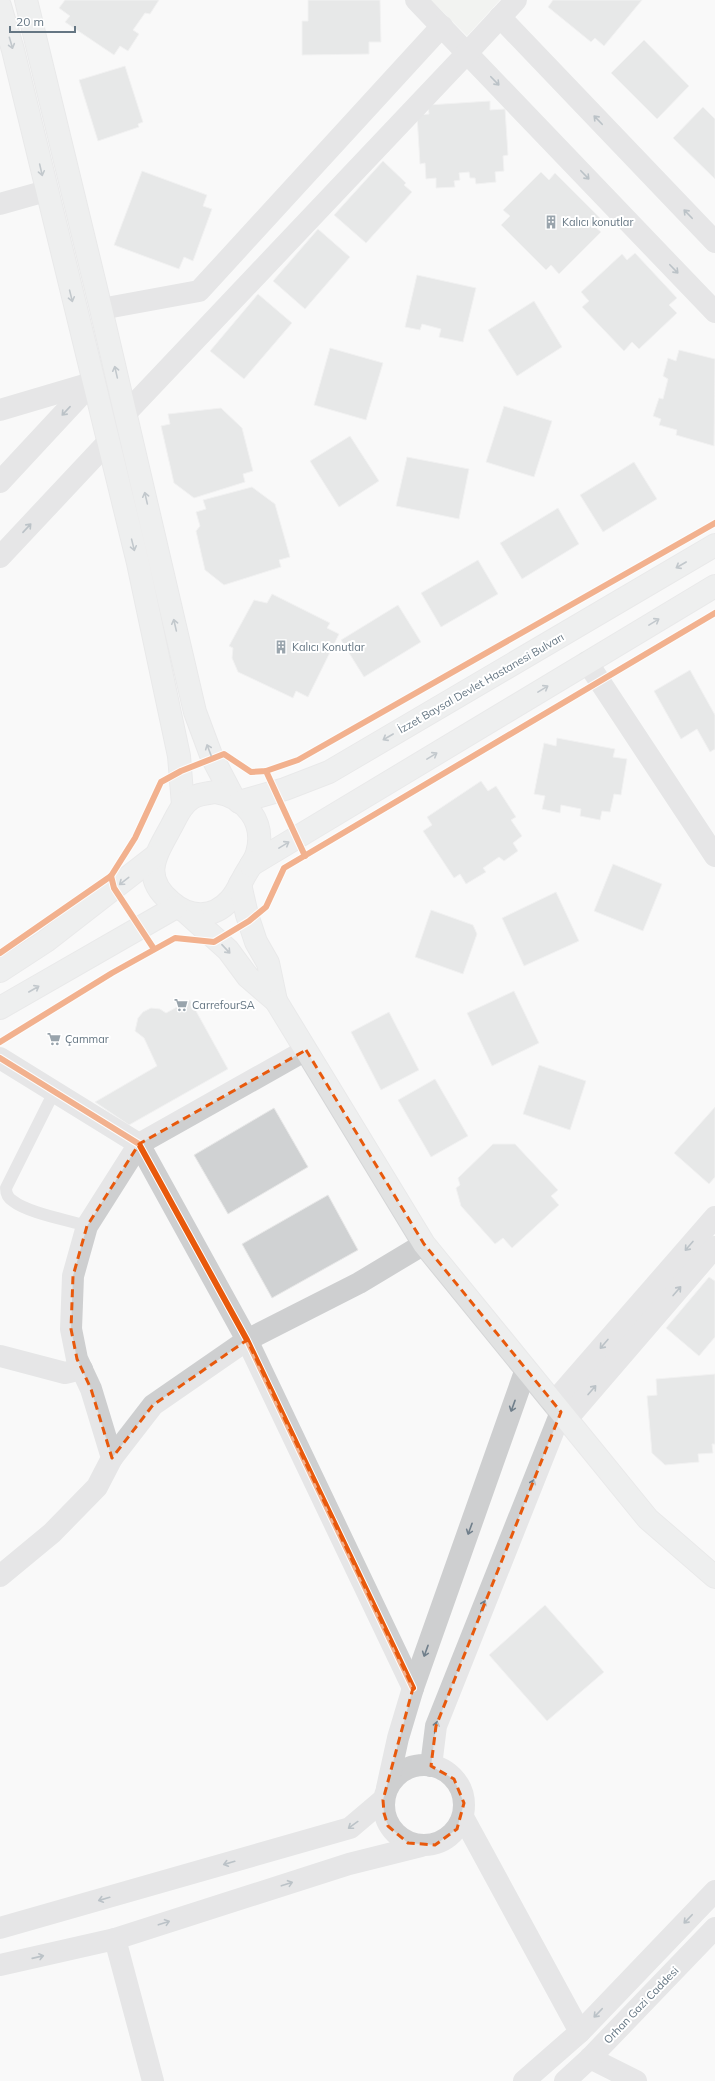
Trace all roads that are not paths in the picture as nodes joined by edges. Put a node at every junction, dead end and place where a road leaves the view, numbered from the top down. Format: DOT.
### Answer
graph roads {
  1 [pos="26,0"];
  2 [pos="416,0"];
  3 [pos="516,0"];
  4 [pos="0,6"];
  5 [pos="500,17"];
  6 [pos="442,26"];
  7 [pos="468,52"];
  8 [pos="46,191"];
  9 [pos="0,204"];
  10 [pos="715,242"];
  11 [pos="101,309"];
  12 [pos="715,312"];
  13 [pos="92,382"];
  14 [pos="0,410"];
  15 [pos="126,413"];
  16 [pos="107,443"];
  17 [pos="0,482"];
  18 [pos="715,545"];
  19 [pos="0,557"];
  20 [pos="715,586"];
  21 [pos="587,662"];
  22 [pos="236,800"];
  23 [pos="183,805"];
  24 [pos="715,856"];
  25 [pos="154,857"];
  26 [pos="251,865"];
  27 [pos="240,884"];
  28 [pos="182,910"];
  29 [pos="0,971"];
  30 [pos="276,1001"];
  31 [pos="0,1008"];
  32 [pos="306,1050"];
  33 [pos="0,1058"];
  34 [pos="54,1092"];
  35 [pos="138,1144"];
  36 [pos="715,1217"];
  37 [pos="87,1226"];
  38 [pos="424,1244"];
  39 [pos="715,1247"];
  40 [pos="247,1340"];
  41 [pos="0,1356"];
  42 [pos="82,1369"];
  43 [pos="526,1369"];
  44 [pos="560,1411"];
  45 [pos="112,1458"];
  46 [pos="0,1576"];
  47 [pos="715,1577"];
  48 [pos="413,1688"];
  49 [pos="431,1766"];
  50 [pos="385,1794"];
  51 [pos="463,1817"];
  52 [pos="421,1846"];
  53 [pos="715,1891"];
  54 [pos="0,1928"];
  55 [pos="715,1928"];
  56 [pos="115,1939"];
  57 [pos="0,1965"];
  58 [pos="580,2032"];
  59 [pos="590,2058"];
  60 [pos="152,2081"];
  61 [pos="524,2081"];
  62 [pos="565,2081"];
  63 [pos="636,2081"];
  1 -- 11 [label="main road"];
  2 -- 6 [label="street"];
  3 -- 5 [label="street"];
  4 -- 8 [label="main road, one-way"];
  5 -- 7 [label="street"];
  10 -- 5 [label="street, one-way"];
  6 -- 7 [label="street"];
  6 -- 11 [label="street"];
  7 -- 12 [label="street, one-way"];
  7 -- 15 [label="street"];
  8 -- 9 [label="street"];
  8 -- 13 [label="main road, one-way"];
  15 -- 11 [label="main road, one-way"];
  13 -- 14 [label="street"];
  13 -- 16 [label="main road"];
  13 -- 17 [label="street, one-way"];
  22 -- 15 [label="main road, one-way"];
  19 -- 16 [label="street, one-way"];
  16 -- 23 [label="main road, one-way"];
  18 -- 22 [label="main road, İzzet Baysal Devlet Hastanesi Bulvarı, one-way"];
  21 -- 20 [label="main road, one-way"];
  21 -- 24 [label="street"];
  26 -- 21 [label="main road, one-way"];
  22 -- 23 [label="main road, İzzet Baysal Devlet Hastanesi Bulvarı"];
  22 -- 26 [label="main road"];
  23 -- 25 [label="main road"];
  25 -- 28 [label="main road"];
  25 -- 29 [label="main road, one-way"];
  26 -- 27 [label="main road"];
  27 -- 28 [label="main road"];
  27 -- 30 [label="main road"];
  28 -- 30 [label="main road, one-way"];
  31 -- 28 [label="main road, one-way"];
  30 -- 32 [label="main road"];
  32 -- 35 [label="street"];
  32 -- 38 [label="main road"];
  33 -- 34 [label="street"];
  34 -- 35 [label="street"];
  34 -- 37 [label="lane"];
  35 -- 37 [label="street"];
  35 -- 40 [label="street"];
  36 -- 44 [label="street, one-way"];
  37 -- 42 [label="street"];
  38 -- 40 [label="street"];
  38 -- 43 [label="main road"];
  44 -- 39 [label="street, one-way"];
  40 -- 45 [label="street"];
  40 -- 48 [label="street"];
  41 -- 42 [label="street"];
  42 -- 45 [label="street"];
  43 -- 44 [label="main road"];
  43 -- 48 [label="street, one-way"];
  44 -- 47 [label="main road"];
  49 -- 44 [label="street, one-way"];
  45 -- 46 [label="street"];
  48 -- 50 [label="street"];
  49 -- 50 [label="street"];
  49 -- 51 [label="street"];
  50 -- 52 [label="street"];
  50 -- 54 [label="street, one-way"];
  51 -- 52 [label="street"];
  51 -- 58 [label="street"];
  56 -- 52 [label="street, one-way"];
  53 -- 58 [label="street, one-way"];
  55 -- 59 [label="street, Orhan Gazi Caddesi"];
  57 -- 56 [label="street, one-way"];
  56 -- 60 [label="street"];
  58 -- 61 [label="street"];
  59 -- 62 [label="street, Orhan Gazi Caddesi"];
  59 -- 63 [label="street"];
}
